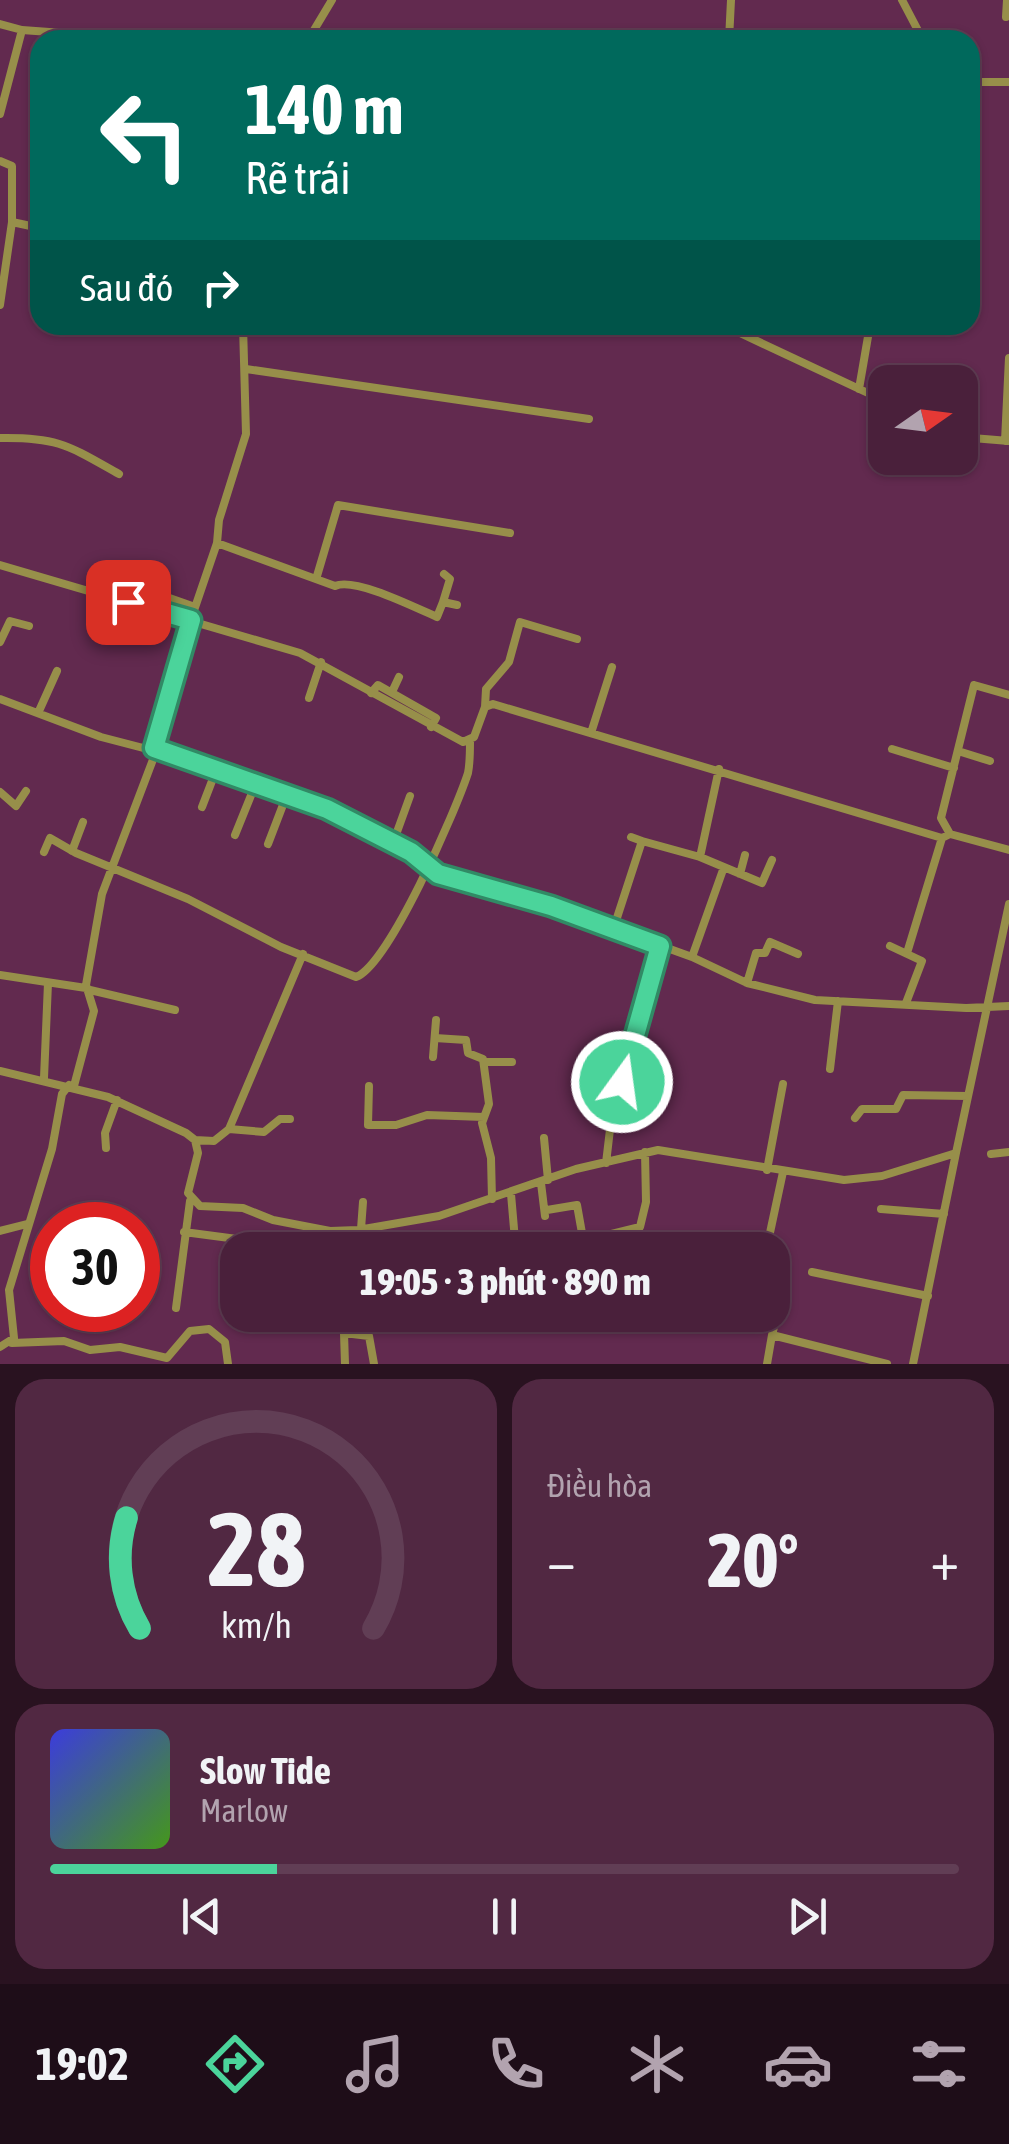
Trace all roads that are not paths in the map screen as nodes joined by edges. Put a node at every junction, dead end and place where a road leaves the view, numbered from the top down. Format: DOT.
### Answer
graph roads {
  1 [pos="332,0"];
  2 [pos="731,0"];
  3 [pos="902,0"];
  4 [pos="1007,0"];
  5 [pos="1006,17"];
  6 [pos="0,24"];
  7 [pos="22,30"];
  8 [pos="314,30"];
  9 [pos="729,30"];
  10 [pos="918,30"];
  11 [pos="30,31"];
  12 [pos="980,82"];
  13 [pos="1009,82"];
  14 [pos="0,114"];
  15 [pos="0,161"];
  16 [pos="12,222"];
  17 [pos="30,226"];
  18 [pos="0,305"];
  19 [pos="243,335"];
  20 [pos="745,335"];
  21 [pos="868,335"];
  22 [pos="1009,358"];
  23 [pos="246,369"];
  24 [pos="859,389"];
  25 [pos="868,393"];
  26 [pos="589,419"];
  27 [pos="0,438"];
  28 [pos="978,438"];
  29 [pos="1007,440"];
  30 [pos="119,474"];
  31 [pos="510,532"];
  32 [pos="217,543"];
  33 [pos="0,565"];
  34 [pos="444,574"];
  35 [pos="317,576"];
  36 [pos="127,583"];
  37 [pos="443,602"];
  38 [pos="457,605"];
  39 [pos="195,607"];
  40 [pos="191,620"];
  41 [pos="29,626"];
  42 [pos="577,638"];
  43 [pos="0,642"];
  44 [pos="321,662"];
  45 [pos="612,667"];
  46 [pos="57,671"];
  47 [pos="399,678"];
  48 [pos="371,692"];
  49 [pos="392,692"];
  50 [pos="1009,694"];
  51 [pos="309,698"];
  52 [pos="0,699"];
  53 [pos="486,707"];
  54 [pos="38,711"];
  55 [pos="431,727"];
  56 [pos="591,733"];
  57 [pos="470,742"];
  58 [pos="155,748"];
  59 [pos="892,749"];
  60 [pos="958,751"];
  61 [pos="189,759"];
  62 [pos="990,760"];
  63 [pos="217,768"];
  64 [pos="954,768"];
  65 [pos="720,769"];
  66 [pos="184,772"];
  67 [pos="256,783"];
  68 [pos="26,791"];
  69 [pos="0,792"];
  70 [pos="410,796"];
  71 [pos="286,797"];
  72 [pos="202,807"];
  73 [pos="83,822"];
  74 [pos="235,835"];
  75 [pos="946,836"];
  76 [pos="632,837"];
  77 [pos="642,842"];
  78 [pos="268,844"];
  79 [pos="393,844"];
  80 [pos="1009,850"];
  81 [pos="72,851"];
  82 [pos="44,852"];
  83 [pos="745,854"];
  84 [pos="700,858"];
  85 [pos="772,860"];
  86 [pos="430,865"];
  87 [pos="724,866"];
  88 [pos="110,868"];
  89 [pos="740,874"];
  90 [pos="1009,904"];
  91 [pos="614,930"];
  92 [pos="660,946"];
  93 [pos="890,946"];
  94 [pos="907,953"];
  95 [pos="302,954"];
  96 [pos="798,954"];
  97 [pos="692,957"];
  98 [pos="0,976"];
  99 [pos="48,983"];
  100 [pos="747,983"];
  101 [pos="88,989"];
  102 [pos="838,1001"];
  103 [pos="906,1003"];
  104 [pos="1009,1008"];
  105 [pos="986,1009"];
  106 [pos="175,1010"];
  107 [pos="436,1020"];
  108 [pos="435,1038"];
  109 [pos="433,1057"];
  110 [pos="484,1062"];
  111 [pos="512,1062"];
  112 [pos="830,1069"];
  113 [pos="0,1071"];
  114 [pos="44,1078"];
  115 [pos="783,1084"];
  116 [pos="71,1085"];
  117 [pos="369,1086"];
  118 [pos="968,1096"];
  119 [pos="118,1100"];
  120 [pos="484,1116"];
  121 [pos="290,1118"];
  122 [pos="855,1118"];
  123 [pos="229,1129"];
  124 [pos="544,1138"];
  125 [pos="195,1140"];
  126 [pos="106,1148"];
  127 [pos="645,1152"];
  128 [pos="1009,1152"];
  129 [pos="956,1153"];
  130 [pos="991,1154"];
  131 [pos="606,1162"];
  132 [pos="767,1170"];
  133 [pos="783,1172"];
  134 [pos="545,1182"];
  135 [pos="511,1194"];
  136 [pos="492,1199"];
  137 [pos="190,1201"];
  138 [pos="363,1202"];
  139 [pos="881,1209"];
  140 [pos="944,1214"];
  141 [pos="27,1224"];
  142 [pos="361,1229"];
  143 [pos="338,1230"];
  144 [pos="0,1231"];
  145 [pos="184,1232"];
  146 [pos="514,1232"];
  147 [pos="582,1232"];
  148 [pos="624,1232"];
  149 [pos="770,1232"];
  150 [pos="220,1237"];
  151 [pos="812,1272"];
  152 [pos="928,1296"];
  153 [pos="176,1308"];
  154 [pos="772,1332"];
  155 [pos="344,1333"];
  156 [pos="772,1335"];
  157 [pos="12,1342"];
  158 [pos="0,1347"];
  159 [pos="228,1364"];
  160 [pos="346,1364"];
  161 [pos="374,1364"];
  162 [pos="767,1364"];
  163 [pos="887,1364"];
  164 [pos="913,1364"];
  1 -- 8 [label="street"];
  2 -- 9 [label="street"];
  3 -- 10 [label="street"];
  4 -- 5 [label="street"];
  6 -- 7 [label="street"];
  7 -- 11 [label="street"];
  7 -- 14 [label="street"];
  12 -- 13 [label="street"];
  15 -- 16 [label="street"];
  16 -- 17 [label="street"];
  16 -- 18 [label="street"];
  19 -- 23 [label="street"];
  20 -- 24 [label="street"];
  21 -- 24 [label="street"];
  22 -- 29 [label="street"];
  23 -- 26 [label="street"];
  23 -- 32 [label="street"];
  24 -- 25 [label="street"];
  27 -- 30 [label="street"];
  28 -- 29 [label="street"];
  31 -- 35 [label="street"];
  32 -- 35 [label="street"];
  32 -- 39 [label="street"];
  33 -- 40 [label="street"];
  34 -- 37 [label="street"];
  35 -- 37 [label="street"];
  36 -- 39 [label="street"];
  37 -- 38 [label="street"];
  39 -- 40 [label="street"];
  40 -- 44 [label="street"];
  40 -- 58 [label="street"];
  41 -- 43 [label="street"];
  42 -- 53 [label="street"];
  44 -- 48 [label="street"];
  44 -- 51 [label="street"];
  45 -- 56 [label="street"];
  46 -- 54 [label="street"];
  47 -- 49 [label="street"];
  48 -- 49 [label="street"];
  48 -- 55 [label="street"];
  49 -- 55 [label="street"];
  50 -- 60 [label="street"];
  52 -- 54 [label="street"];
  53 -- 56 [label="street"];
  53 -- 57 [label="street"];
  54 -- 58 [label="street"];
  55 -- 57 [label="street"];
  56 -- 65 [label="street"];
  57 -- 86 [label="street"];
  58 -- 61 [label="street"];
  58 -- 88 [label="street"];
  59 -- 64 [label="street"];
  60 -- 62 [label="street"];
  60 -- 64 [label="street"];
  61 -- 63 [label="street"];
  61 -- 66 [label="street"];
  63 -- 67 [label="street"];
  63 -- 72 [label="street"];
  64 -- 75 [label="street"];
  65 -- 75 [label="street"];
  65 -- 84 [label="street"];
  67 -- 71 [label="street"];
  67 -- 74 [label="street"];
  68 -- 69 [label="street"];
  70 -- 79 [label="street"];
  71 -- 78 [label="street"];
  71 -- 79 [label="street"];
  73 -- 81 [label="street"];
  75 -- 80 [label="street"];
  75 -- 94 [label="street"];
  76 -- 77 [label="street"];
  77 -- 84 [label="street"];
  77 -- 91 [label="street"];
  79 -- 86 [label="street"];
  81 -- 82 [label="street"];
  81 -- 88 [label="street"];
  83 -- 89 [label="street"];
  84 -- 87 [label="street"];
  85 -- 89 [label="street"];
  86 -- 91 [label="street"];
  86 -- 95 [label="street"];
  87 -- 89 [label="street"];
  87 -- 97 [label="street"];
  88 -- 95 [label="street"];
  88 -- 101 [label="street"];
  90 -- 105 [label="street"];
  91 -- 92 [label="street"];
  92 -- 97 [label="street"];
  92 -- 131 [label="street"];
  93 -- 94 [label="street"];
  94 -- 103 [label="street"];
  95 -- 123 [label="street"];
  96 -- 100 [label="street"];
  97 -- 100 [label="street"];
  98 -- 99 [label="street"];
  99 -- 101 [label="street"];
  99 -- 114 [label="street"];
  100 -- 102 [label="street"];
  101 -- 106 [label="street"];
  101 -- 116 [label="street"];
  102 -- 103 [label="street"];
  102 -- 112 [label="street"];
  103 -- 105 [label="street"];
  104 -- 105 [label="street"];
  105 -- 118 [label="street"];
  107 -- 108 [label="street"];
  108 -- 109 [label="street"];
  108 -- 110 [label="street"];
  110 -- 111 [label="street"];
  110 -- 120 [label="street"];
  113 -- 114 [label="street"];
  114 -- 116 [label="street"];
  115 -- 132 [label="street"];
  116 -- 119 [label="street"];
  116 -- 141 [label="street"];
  117 -- 120 [label="street"];
  118 -- 122 [label="street"];
  118 -- 129 [label="street"];
  119 -- 125 [label="street"];
  119 -- 126 [label="street"];
  120 -- 136 [label="street"];
  121 -- 123 [label="street"];
  123 -- 125 [label="street"];
  124 -- 134 [label="street"];
  125 -- 137 [label="street"];
  127 -- 131 [label="street"];
  127 -- 132 [label="street"];
  127 -- 148 [label="street"];
  128 -- 130 [label="street"];
  129 -- 133 [label="street"];
  129 -- 140 [label="street"];
  131 -- 134 [label="street"];
  132 -- 133 [label="street"];
  133 -- 149 [label="street"];
  134 -- 135 [label="street"];
  134 -- 147 [label="street"];
  135 -- 136 [label="street"];
  135 -- 146 [label="street"];
  136 -- 142 [label="street"];
  137 -- 143 [label="street"];
  137 -- 145 [label="street"];
  138 -- 142 [label="street"];
  139 -- 140 [label="street"];
  140 -- 152 [label="street"];
  141 -- 144 [label="street"];
  141 -- 157 [label="street"];
  142 -- 143 [label="street"];
  145 -- 150 [label="street"];
  145 -- 153 [label="street"];
  151 -- 152 [label="street"];
  152 -- 164 [label="street"];
  154 -- 156 [label="street"];
  155 -- 160 [label="street"];
  155 -- 161 [label="street"];
  156 -- 162 [label="street"];
  156 -- 163 [label="street"];
  157 -- 158 [label="street"];
  157 -- 159 [label="street"];
}
